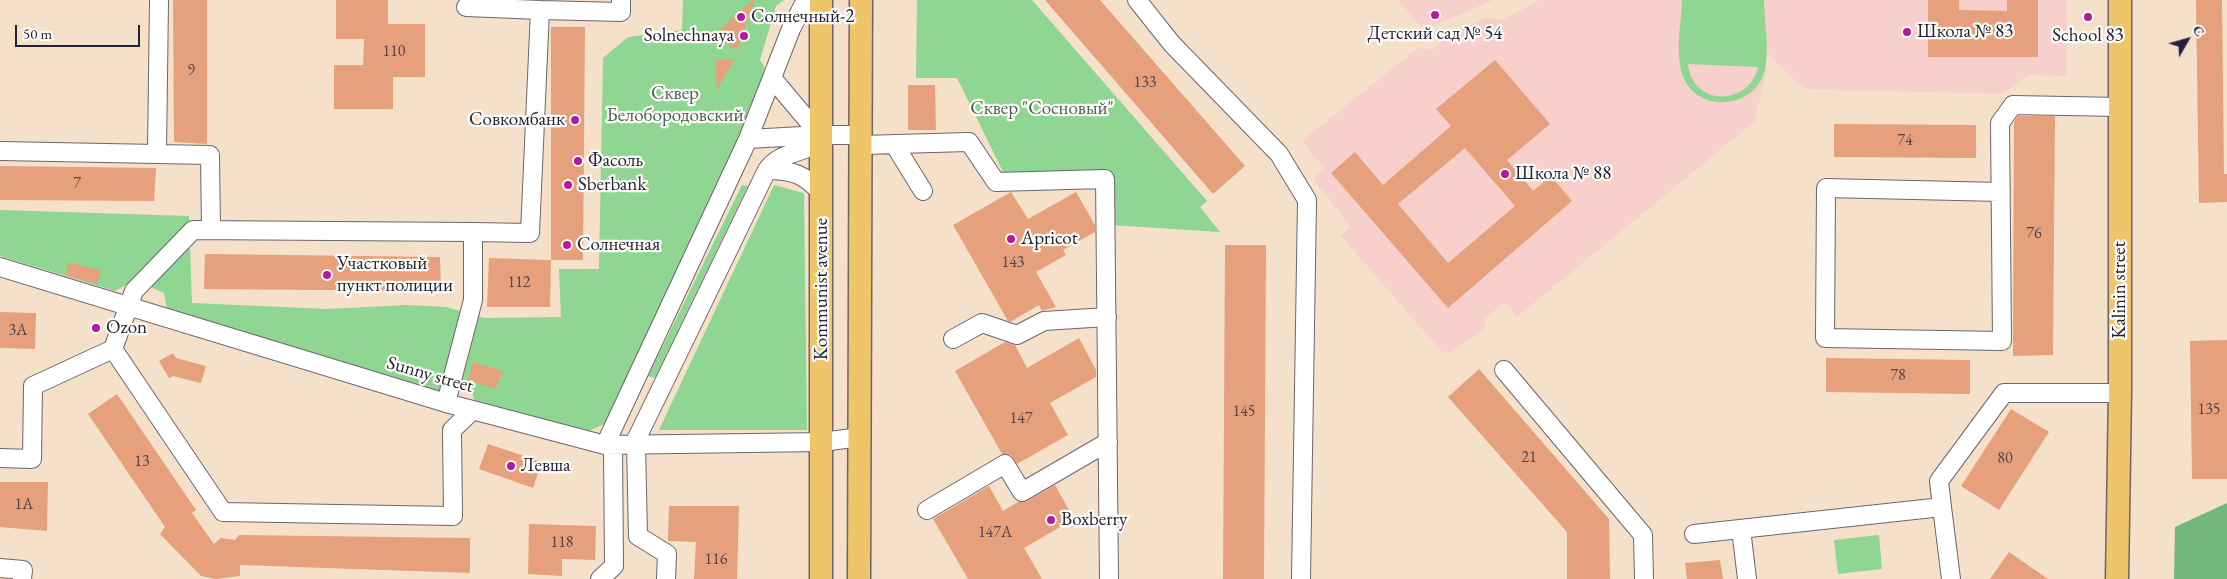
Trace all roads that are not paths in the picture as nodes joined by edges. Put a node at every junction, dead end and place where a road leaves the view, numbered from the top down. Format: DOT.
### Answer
graph roads {
  1 [pos="159,0"];
  2 [pos="621,0"];
  3 [pos="806,0"];
  4 [pos="821,0"];
  5 [pos="861,0"];
  6 [pos="1137,0"];
  7 [pos="2120,0"];
  8 [pos="466,7"];
  9 [pos="540,10"];
  10 [pos="772,78"];
  11 [pos="2120,107"];
  12 [pos="820,135"];
  13 [pos="748,139"];
  14 [pos="862,140"];
  15 [pos="894,144"];
  16 [pos="0,151"];
  17 [pos="157,154"];
  18 [pos="767,170"];
  19 [pos="923,191"];
  20 [pos="2001,192"];
  21 [pos="822,194"];
  22 [pos="211,230"];
  23 [pos="473,232"];
  24 [pos="0,267"];
  25 [pos="128,306"];
  26 [pos="1107,318"];
  27 [pos="953,339"];
  28 [pos="113,349"];
  29 [pos="1504,370"];
  30 [pos="2120,393"];
  31 [pos="446,402"];
  32 [pos="473,410"];
  33 [pos="860,438"];
  34 [pos="822,442"];
  35 [pos="1108,442"];
  36 [pos="635,444"];
  37 [pos="609,445"];
  38 [pos="0,458"];
  39 [pos="1942,507"];
  40 [pos="927,510"];
  41 [pos="1741,529"];
  42 [pos="1694,534"];
  43 [pos="0,568"];
  44 [pos="22,579"];
  45 [pos="600,579"];
  46 [pos="666,579"];
  47 [pos="822,579"];
  48 [pos="859,579"];
  49 [pos="1109,579"];
  50 [pos="1301,579"];
  51 [pos="1644,579"];
  52 [pos="1747,579"];
  53 [pos="1950,579"];
  54 [pos="2117,579"];
  1 -- 17 [label="street"];
  2 -- 9 [label="street"];
  3 -- 10 [label="street"];
  4 -- 12 [label="main road, Kommunist avenue"];
  5 -- 14 [label="main road, Kommunist avenue"];
  6 -- 50 [label="street"];
  7 -- 11 [label="main road, Kalinin street"];
  8 -- 9 [label="street"];
  9 -- 23 [label="street"];
  10 -- 12 [label="street"];
  10 -- 13 [label="street"];
  11 -- 20 [label="street"];
  11 -- 30 [label="main road, Kalinin street"];
  12 -- 13 [label="street"];
  12 -- 14 [label="street"];
  12 -- 18 [label="street"];
  12 -- 21 [label="main road, Kommunist avenue"];
  13 -- 37 [label="street"];
  14 -- 15 [label="street"];
  14 -- 33 [label="main road, Kommunist avenue"];
  15 -- 19 [label="street"];
  15 -- 26 [label="street"];
  16 -- 17 [label="street"];
  17 -- 22 [label="street"];
  18 -- 21 [label="street"];
  18 -- 36 [label="street"];
  20 -- 20 [label="street"];
  21 -- 34 [label="main road, Kommunist avenue"];
  22 -- 23 [label="street"];
  22 -- 25 [label="street"];
  23 -- 31 [label="street"];
  24 -- 25 [label="street, Sunny street"];
  25 -- 28 [label="street"];
  25 -- 31 [label="street, Sunny street"];
  26 -- 27 [label="street"];
  26 -- 35 [label="street"];
  28 -- 32 [label="street"];
  28 -- 38 [label="street"];
  29 -- 51 [label="street"];
  30 -- 39 [label="street"];
  30 -- 54 [label="main road, Kalinin street"];
  31 -- 32 [label="street, Sunny street"];
  32 -- 37 [label="street, Sunny street"];
  33 -- 34 [label="street, Sunny street"];
  33 -- 48 [label="main road, Kommunist avenue"];
  34 -- 36 [label="street, Sunny street"];
  34 -- 47 [label="main road, Kommunist avenue"];
  35 -- 40 [label="street"];
  35 -- 49 [label="street"];
  36 -- 37 [label="street, Sunny street"];
  36 -- 46 [label="street"];
  37 -- 45 [label="street"];
  39 -- 41 [label="street"];
  39 -- 53 [label="street"];
  41 -- 42 [label="street"];
  41 -- 52 [label="street"];
  43 -- 44 [label="street"];
}
